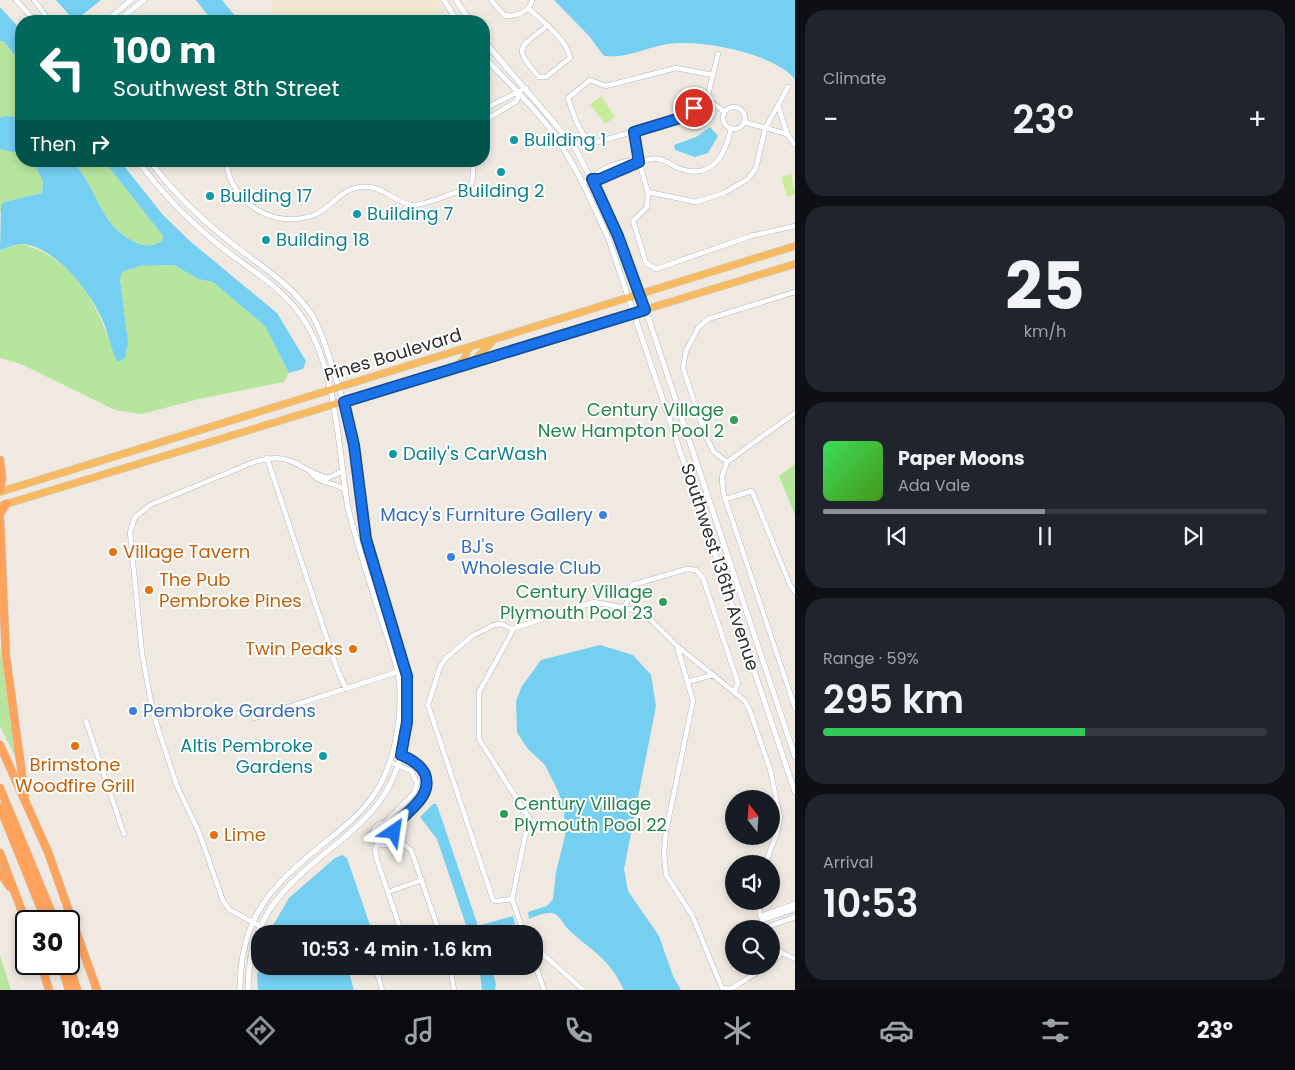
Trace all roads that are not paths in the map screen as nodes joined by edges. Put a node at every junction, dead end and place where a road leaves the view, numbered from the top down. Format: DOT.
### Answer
graph roads {
  1 [pos="17,0"];
  2 [pos="33,0"];
  3 [pos="131,0"];
  4 [pos="144,0"];
  5 [pos="444,0"];
  6 [pos="456,0"];
  7 [pos="491,0"];
  8 [pos="532,0"];
  9 [pos="528,8"];
  10 [pos="30,15"];
  11 [pos="46,15"];
  12 [pos="113,15"];
  13 [pos="125,15"];
  14 [pos="454,15"];
  15 [pos="466,15"];
  16 [pos="547,26"];
  17 [pos="490,48"];
  18 [pos="718,54"];
  19 [pos="490,63"];
  20 [pos="713,75"];
  21 [pos="788,87"];
  22 [pos="526,88"];
  23 [pos="519,93"];
  24 [pos="707,99"];
  25 [pos="778,105"];
  26 [pos="490,106"];
  27 [pos="725,112"];
  28 [pos="490,117"];
  29 [pos="744,122"];
  30 [pos="731,128"];
  31 [pos="765,129"];
  32 [pos="634,132"];
  33 [pos="787,134"];
  34 [pos="795,145"];
  35 [pos="624,162"];
  36 [pos="637,164"];
  37 [pos="143,167"];
  38 [pos="155,167"];
  39 [pos="228,167"];
  40 [pos="473,167"];
  41 [pos="626,168"];
  42 [pos="610,174"];
  43 [pos="592,179"];
  44 [pos="583,183"];
  45 [pos="648,192"];
  46 [pos="795,226"];
  47 [pos="795,246"];
  48 [pos="795,264"];
  49 [pos="795,292"];
  50 [pos="640,295"];
  51 [pos="628,298"];
  52 [pos="645,310"];
  53 [pos="634,314"];
  54 [pos="496,339"];
  55 [pos="469,347"];
  56 [pos="471,364"];
  57 [pos="453,369"];
  58 [pos="339,387"];
  59 [pos="329,390"];
  60 [pos="344,402"];
  61 [pos="333,406"];
  62 [pos="795,413"];
  63 [pos="266,458"];
  64 [pos="0,460"];
  65 [pos="727,462"];
  66 [pos="310,471"];
  67 [pos="343,471"];
  68 [pos="356,476"];
  69 [pos="346,488"];
  70 [pos="0,490"];
  71 [pos="726,499"];
  72 [pos="3,505"];
  73 [pos="0,514"];
  74 [pos="0,519"];
  75 [pos="795,592"];
  76 [pos="625,608"];
  77 [pos="512,629"];
  78 [pos="677,646"];
  79 [pos="403,662"];
  80 [pos="397,672"];
  81 [pos="712,675"];
  82 [pos="687,682"];
  83 [pos="346,689"];
  84 [pos="734,692"];
  85 [pos="795,707"];
  86 [pos="254,718"];
  87 [pos="86,721"];
  88 [pos="0,744"];
  89 [pos="393,753"];
  90 [pos="401,755"];
  91 [pos="795,757"];
  92 [pos="390,762"];
  93 [pos="398,764"];
  94 [pos="0,788"];
  95 [pos="795,792"];
  96 [pos="25,797"];
  97 [pos="0,807"];
  98 [pos="386,822"];
  99 [pos="393,829"];
  100 [pos="124,834"];
  101 [pos="394,837"];
  102 [pos="378,843"];
  103 [pos="0,852"];
  104 [pos="768,855"];
  105 [pos="0,872"];
  106 [pos="422,880"];
  107 [pos="388,892"];
  108 [pos="17,897"];
  109 [pos="512,899"];
  110 [pos="795,904"];
  111 [pos="795,909"];
  112 [pos="22,910"];
  113 [pos="42,910"];
  114 [pos="50,910"];
  115 [pos="759,910"];
  116 [pos="795,917"];
  117 [pos="761,918"];
  118 [pos="252,922"];
  119 [pos="780,922"];
  120 [pos="258,925"];
  121 [pos="261,925"];
  122 [pos="399,925"];
  123 [pos="437,925"];
  124 [pos="521,925"];
  125 [pos="782,953"];
  126 [pos="543,954"];
  127 [pos="251,958"];
  128 [pos="795,959"];
  129 [pos="45,975"];
  130 [pos="64,975"];
  131 [pos="73,975"];
  132 [pos="379,975"];
  133 [pos="452,975"];
  134 [pos="539,975"];
  135 [pos="753,975"];
  136 [pos="50,990"];
  137 [pos="69,990"];
  138 [pos="77,990"];
  139 [pos="97,990"];
  140 [pos="240,990"];
  141 [pos="248,990"];
  142 [pos="382,990"];
  143 [pos="454,990"];
  144 [pos="544,990"];
  145 [pos="583,990"];
  146 [pos="726,990"];
  1 -- 10 [label="street"];
  2 -- 11 [label="street"];
  3 -- 12 [label="street"];
  4 -- 13 [label="street"];
  5 -- 14 [label="street"];
  6 -- 15 [label="street"];
  7 -- 9 [label="street"];
  8 -- 9 [label="street"];
  9 -- 16 [label="street"];
  16 -- 16 [label="street"];
  17 -- 22 [label="street, Southwest 136th Avenue"];
  18 -- 20 [label="street"];
  19 -- 23 [label="street, Southwest 136th Avenue"];
  20 -- 24 [label="street"];
  20 -- 32 [label="street"];
  21 -- 25 [label="street"];
  22 -- 23 [label="street"];
  22 -- 43 [label="street, Southwest 136th Avenue"];
  23 -- 26 [label="street"];
  23 -- 28 [label="street"];
  23 -- 44 [label="street, Southwest 136th Avenue"];
  24 -- 27 [label="street"];
  24 -- 32 [label="street"];
  25 -- 31 [label="street"];
  25 -- 33 [label="street"];
  27 -- 29 [label="street"];
  27 -- 30 [label="street"];
  29 -- 30 [label="street"];
  29 -- 31 [label="street"];
  30 -- 36 [label="street"];
  31 -- 33 [label="street"];
  31 -- 45 [label="street"];
  32 -- 36 [label="street"];
  33 -- 34 [label="street"];
  35 -- 36 [label="street"];
  35 -- 41 [label="street"];
  35 -- 43 [label="street"];
  36 -- 41 [label="street"];
  36 -- 42 [label="street"];
  36 -- 45 [label="street"];
  37 -- 59 [label="street"];
  38 -- 58 [label="street"];
  39 -- 40 [label="street"];
  41 -- 42 [label="street"];
  42 -- 43 [label="street"];
  43 -- 44 [label="street"];
  43 -- 50 [label="street, Southwest 136th Avenue"];
  44 -- 51 [label="street, Southwest 136th Avenue"];
  45 -- 46 [label="street"];
  47 -- 50 [label="highway, Pines Boulevard"];
  48 -- 52 [label="highway, Pines Boulevard"];
  49 -- 65 [label="street"];
  50 -- 51 [label="highway, Pines Boulevard"];
  50 -- 52 [label="street, Southwest 136th Avenue"];
  51 -- 53 [label="street, Southwest 136th Avenue"];
  51 -- 54 [label="highway, Pines Boulevard"];
  52 -- 53 [label="highway, Pines Boulevard"];
  52 -- 91 [label="street, Southwest 136th Avenue"];
  53 -- 56 [label="highway, Pines Boulevard"];
  53 -- 95 [label="street, Southwest 136th Avenue"];
  54 -- 55 [label="highway, Pines Boulevard"];
  54 -- 56 [label="highway"];
  55 -- 57 [label="highway"];
  55 -- 58 [label="highway, Pines Boulevard"];
  56 -- 57 [label="highway, Pines Boulevard"];
  57 -- 60 [label="highway, Pines Boulevard"];
  58 -- 59 [label="highway, Pines Boulevard"];
  58 -- 60 [label="street"];
  59 -- 61 [label="street"];
  59 -- 70 [label="highway, Pines Boulevard"];
  60 -- 61 [label="highway, Pines Boulevard"];
  60 -- 68 [label="street"];
  61 -- 67 [label="street"];
  61 -- 72 [label="highway, Pines Boulevard"];
  62 -- 65 [label="street"];
  63 -- 66 [label="street"];
  63 -- 83 [label="street"];
  63 -- 118 [label="street"];
  64 -- 70 [label="highway"];
  65 -- 71 [label="street"];
  66 -- 67 [label="street"];
  66 -- 69 [label="street"];
  67 -- 69 [label="street"];
  68 -- 69 [label="street"];
  68 -- 79 [label="street"];
  69 -- 80 [label="street"];
  71 -- 75 [label="street"];
  71 -- 85 [label="street"];
  72 -- 73 [label="highway"];
  74 -- 96 [label="highway"];
  76 -- 77 [label="street"];
  76 -- 78 [label="street"];
  76 -- 84 [label="street"];
  77 -- 109 [label="street"];
  77 -- 109 [label="street"];
  78 -- 81 [label="street"];
  78 -- 82 [label="street"];
  79 -- 80 [label="street"];
  79 -- 90 [label="street"];
  80 -- 83 [label="street"];
  80 -- 89 [label="street"];
  81 -- 82 [label="street"];
  81 -- 84 [label="street"];
  82 -- 146 [label="street"];
  83 -- 86 [label="street"];
  84 -- 104 [label="street"];
  87 -- 100 [label="street"];
  88 -- 96 [label="highway"];
  89 -- 90 [label="street"];
  89 -- 92 [label="street"];
  90 -- 93 [label="street"];
  90 -- 99 [label="street"];
  92 -- 93 [label="street"];
  92 -- 118 [label="street"];
  93 -- 98 [label="street"];
  93 -- 121 [label="street"];
  94 -- 114 [label="highway"];
  96 -- 139 [label="highway"];
  97 -- 113 [label="highway"];
  98 -- 99 [label="street"];
  98 -- 102 [label="street"];
  99 -- 101 [label="street"];
  101 -- 102 [label="street"];
  101 -- 106 [label="street"];
  102 -- 107 [label="street"];
  103 -- 108 [label="highway"];
  105 -- 108 [label="highway"];
  106 -- 107 [label="street"];
  106 -- 123 [label="street"];
  107 -- 122 [label="street"];
  108 -- 112 [label="highway"];
  109 -- 124 [label="street"];
  110 -- 117 [label="street"];
  111 -- 117 [label="street"];
  115 -- 117 [label="street"];
  116 -- 119 [label="street"];
  118 -- 120 [label="street"];
  118 -- 140 [label="street"];
  125 -- 128 [label="street"];
  126 -- 145 [label="street"];
  127 -- 141 [label="street"];
  129 -- 136 [label="highway"];
  130 -- 137 [label="highway"];
  131 -- 138 [label="highway"];
  132 -- 142 [label="street"];
  133 -- 143 [label="street"];
  134 -- 144 [label="street"];
  135 -- 146 [label="street"];
}
